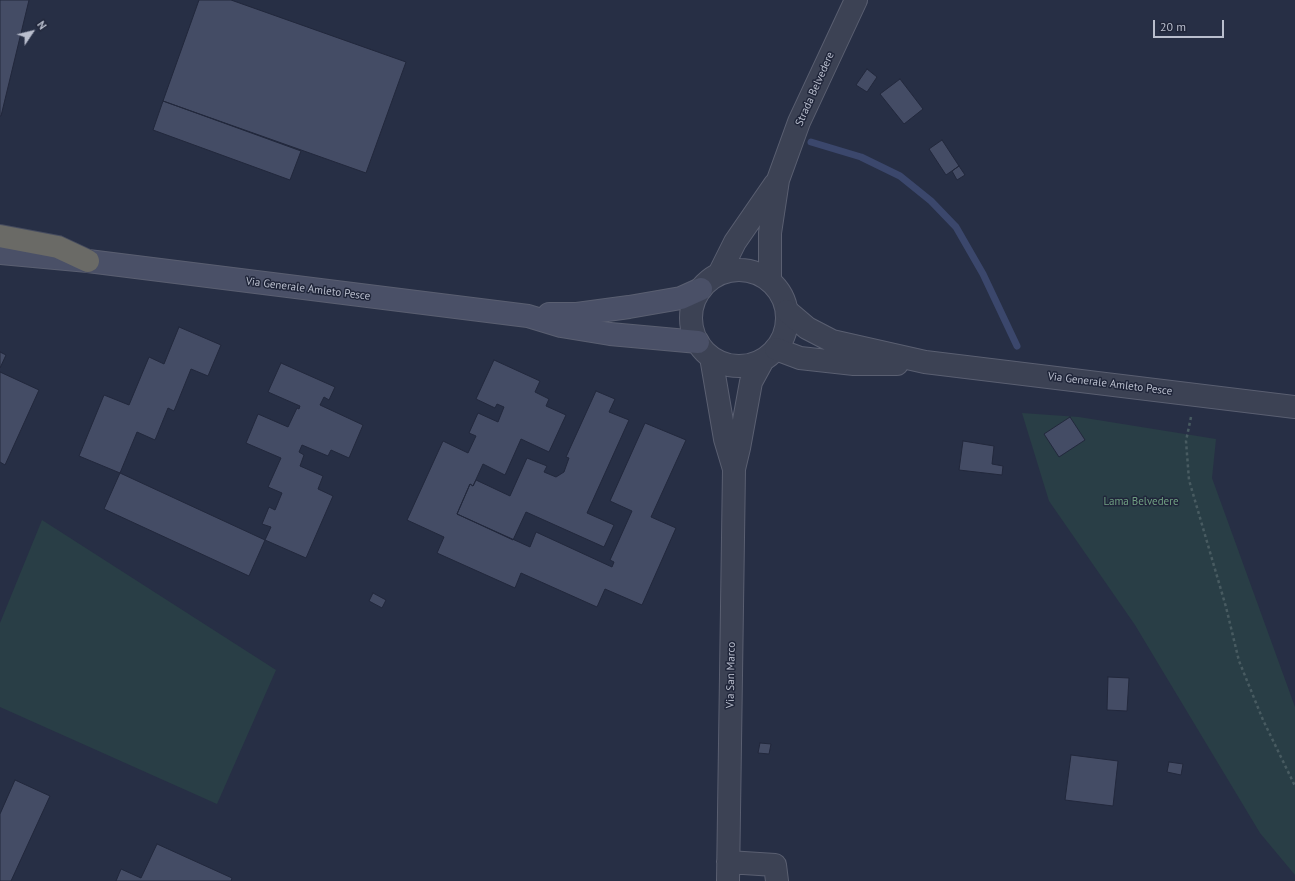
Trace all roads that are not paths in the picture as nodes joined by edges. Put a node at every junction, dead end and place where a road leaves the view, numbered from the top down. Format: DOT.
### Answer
graph roads {
  1 [pos="856,0"];
  2 [pos="778,180"];
  3 [pos="0,236"];
  4 [pos="0,253"];
  5 [pos="88,261"];
  6 [pos="719,274"];
  7 [pos="770,282"];
  8 [pos="701,289"];
  9 [pos="787,311"];
  10 [pos="528,316"];
  11 [pos="705,349"];
  12 [pos="770,354"];
  13 [pos="925,362"];
  14 [pos="1295,406"];
  15 [pos="734,469"];
  16 [pos="728,872"];
  17 [pos="777,881"];
  1 -- 2 [label="street, Strada Belvedere"];
  2 -- 6 [label="street"];
  2 -- 7 [label="street"];
  3 -- 5 [label="highway"];
  4 -- 5 [label="main road, Via Generale Amleto Pesce"];
  5 -- 10 [label="main road, Via Generale Amleto Pesce"];
  6 -- 7 [label="street"];
  6 -- 8 [label="street"];
  7 -- 9 [label="street"];
  8 -- 10 [label="main road"];
  8 -- 11 [label="street"];
  9 -- 12 [label="street"];
  9 -- 13 [label="street"];
  10 -- 11 [label="main road"];
  11 -- 12 [label="street"];
  11 -- 15 [label="street"];
  12 -- 13 [label="street"];
  12 -- 15 [label="street"];
  13 -- 14 [label="street, Via Generale Amleto Pesce"];
  15 -- 16 [label="street, Via San Marco"];
  16 -- 17 [label="street"];
}
